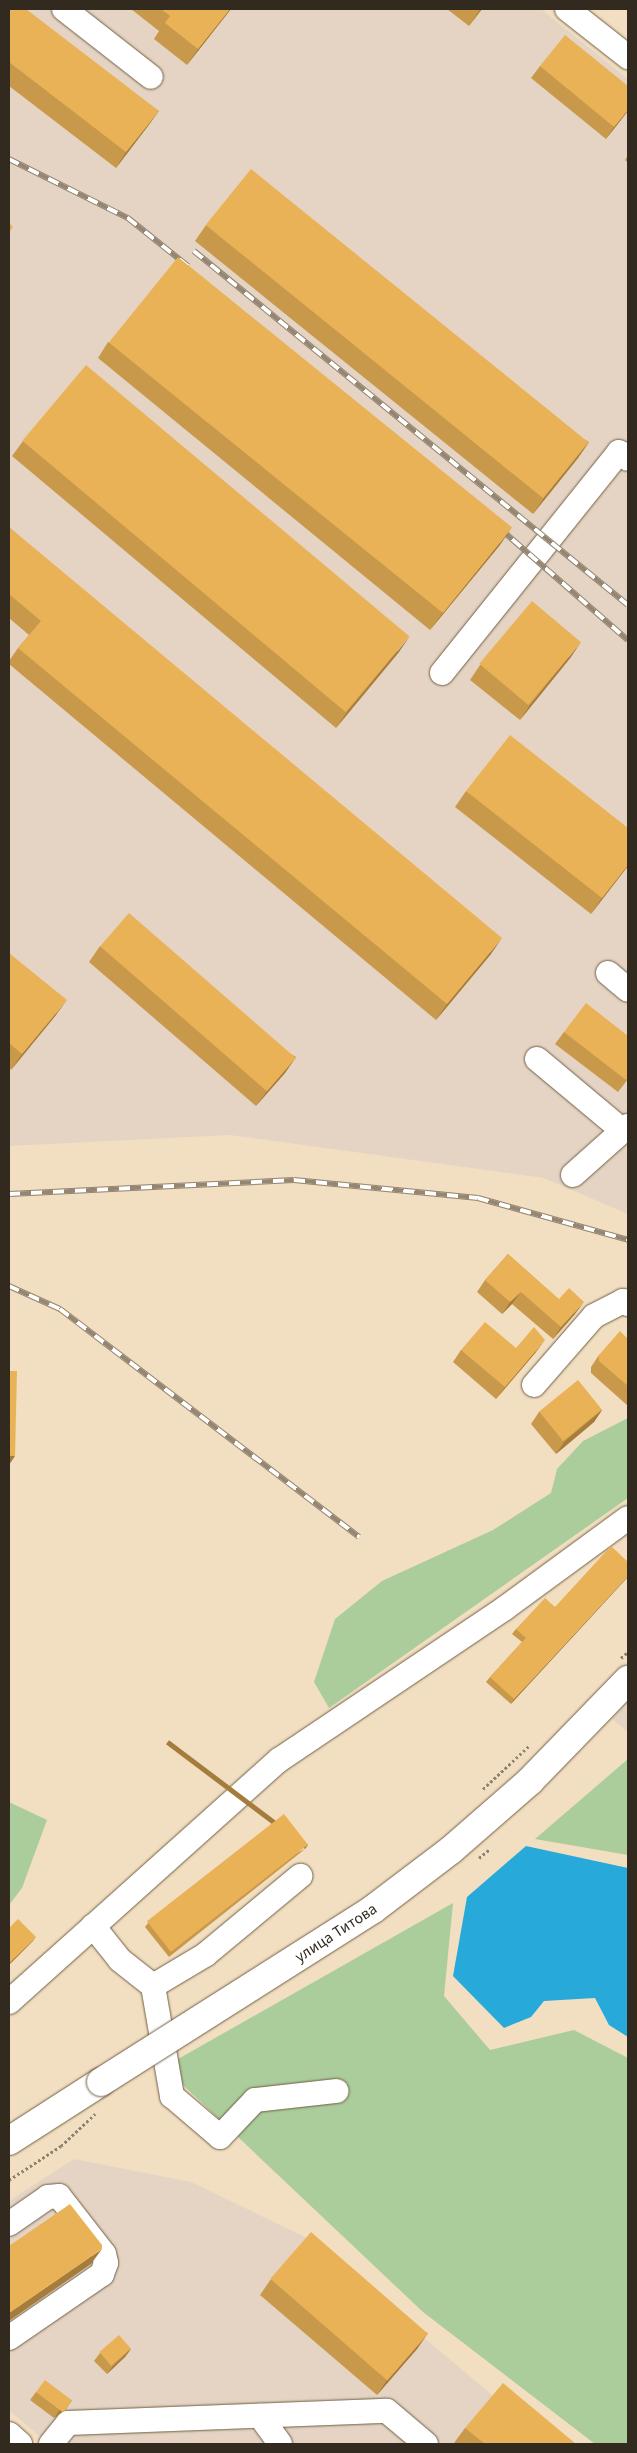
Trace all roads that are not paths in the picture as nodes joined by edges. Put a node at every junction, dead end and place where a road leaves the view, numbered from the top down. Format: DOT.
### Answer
graph roads {
  1 [pos="64,9"];
  2 [pos="567,9"];
  3 [pos="628,57"];
  4 [pos="151,77"];
  5 [pos="628,459"];
  6 [pos="442,673"];
  7 [pos="608,973"];
  8 [pos="628,990"];
  9 [pos="537,1059"];
  10 [pos="626,1128"];
  11 [pos="573,1175"];
  12 [pos="628,1304"];
  13 [pos="534,1385"];
  14 [pos="628,1518"];
  15 [pos="622,1672"];
  16 [pos="300,1876"];
  17 [pos="93,1926"];
  18 [pos="152,1986"];
  19 [pos="9,2002"];
  20 [pos="337,2091"];
  21 [pos="9,2141"];
  22 [pos="9,2224"];
  23 [pos="9,2338"];
  24 [pos="260,2416"];
  25 [pos="9,2434"];
  26 [pos="20,2444"];
  27 [pos="50,2444"];
  28 [pos="280,2444"];
  29 [pos="426,2444"];
  1 -- 4 [label="street"];
  2 -- 3 [label="street"];
  5 -- 6 [label="street"];
  7 -- 8 [label="street"];
  9 -- 10 [label="street"];
  10 -- 11 [label="street"];
  12 -- 13 [label="street"];
  14 -- 17 [label="street"];
  15 -- 21 [label="main road, улица Титова, bridge"];
  16 -- 18 [label="street"];
  17 -- 18 [label="street"];
  17 -- 19 [label="street"];
  18 -- 20 [label="street"];
  22 -- 23 [label="street"];
  24 -- 27 [label="street"];
  24 -- 28 [label="street"];
  24 -- 29 [label="street"];
  25 -- 26 [label="street"];
}
